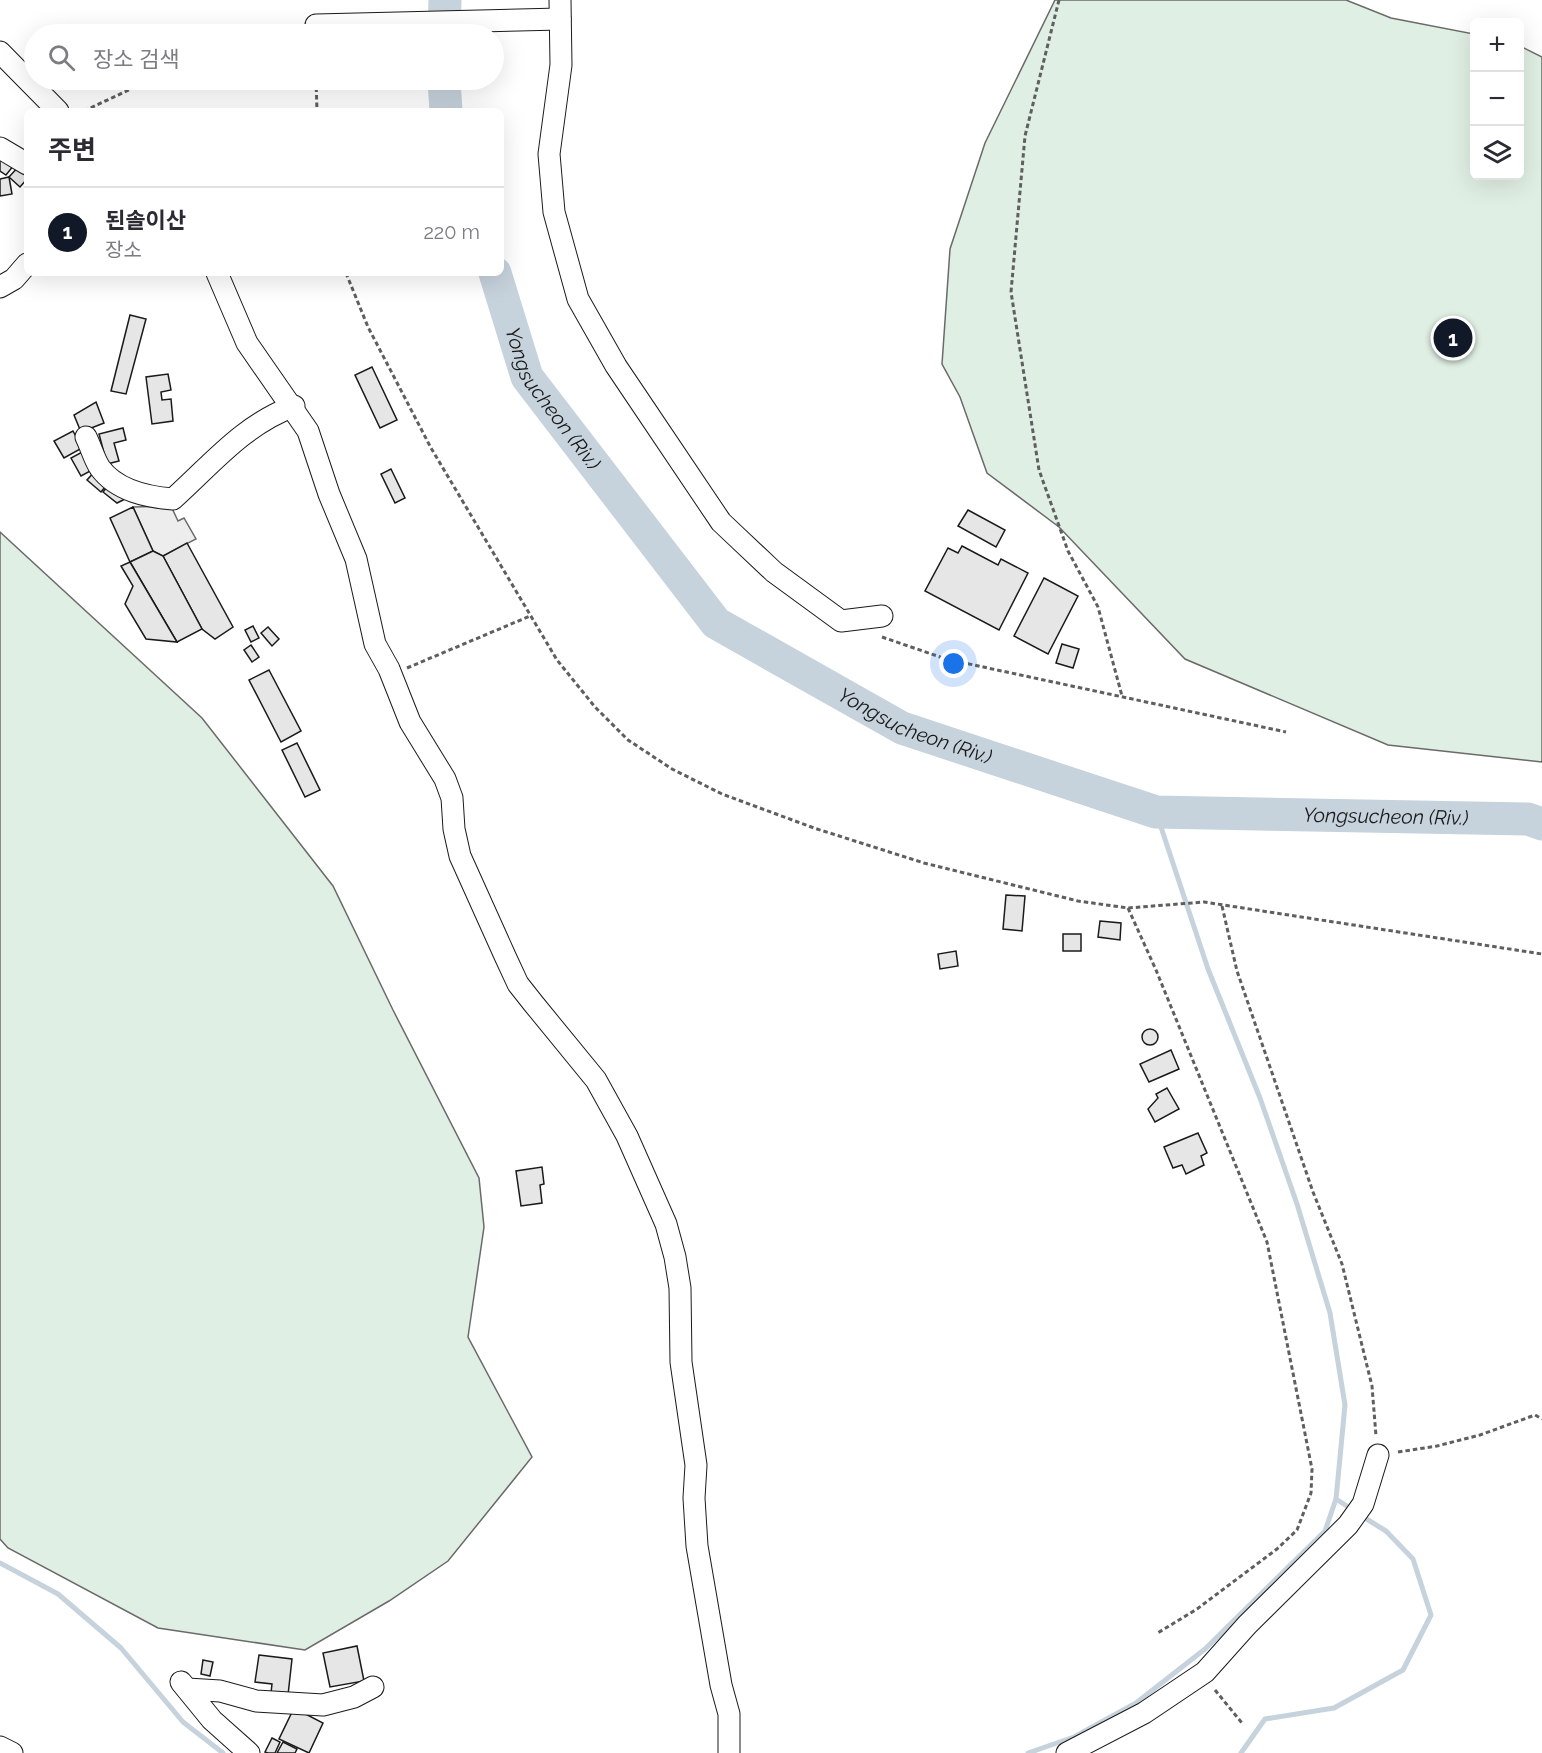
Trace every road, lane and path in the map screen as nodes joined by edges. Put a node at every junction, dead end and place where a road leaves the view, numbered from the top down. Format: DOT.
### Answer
graph roads {
  1 [pos="1059,0"];
  2 [pos="560,10"];
  3 [pos="332,24"];
  4 [pos="0,52"];
  5 [pos="24,76"];
  6 [pos="37,90"];
  7 [pos="129,90"];
  8 [pos="316,90"];
  9 [pos="55,108"];
  10 [pos="90,108"];
  11 [pos="316,108"];
  12 [pos="0,148"];
  13 [pos="24,162"];
  14 [pos="24,267"];
  15 [pos="218,276"];
  16 [pos="347,276"];
  17 [pos="0,287"];
  18 [pos="294,406"];
  19 [pos="86,437"];
  20 [pos="530,616"];
  21 [pos="879,625"];
  22 [pos="391,674"];
  23 [pos="1122,696"];
  24 [pos="1286,732"];
  25 [pos="1222,906"];
  26 [pos="1128,908"];
  27 [pos="1542,954"];
  28 [pos="1542,1419"];
  29 [pos="1378,1455"];
  30 [pos="1156,1634"];
  31 [pos="1204,1672"];
  32 [pos="373,1687"];
  33 [pos="1242,1723"];
  34 [pos="0,1747"];
  35 [pos="12,1753"];
  36 [pos="249,1753"];
  37 [pos="729,1753"];
  38 [pos="1067,1753"];
  1 -- 23 [label="path"];
  2 -- 3 [label="street"];
  2 -- 21 [label="street"];
  4 -- 5 [label="street"];
  6 -- 9 [label="street"];
  7 -- 10 [label="path"];
  8 -- 11 [label="path"];
  12 -- 13 [label="street"];
  14 -- 17 [label="street"];
  15 -- 18 [label="street"];
  16 -- 20 [label="path"];
  18 -- 19 [label="street"];
  18 -- 22 [label="street"];
  20 -- 22 [label="path"];
  20 -- 26 [label="path"];
  21 -- 23 [label="path"];
  22 -- 37 [label="street"];
  23 -- 24 [label="path"];
  25 -- 26 [label="path"];
  25 -- 27 [label="path"];
  25 -- 29 [label="path"];
  26 -- 30 [label="path"];
  28 -- 29 [label="path"];
  29 -- 31 [label="street"];
  31 -- 33 [label="path"];
  31 -- 38 [label="street"];
  32 -- 36 [label="street"];
  34 -- 35 [label="street"];
}
